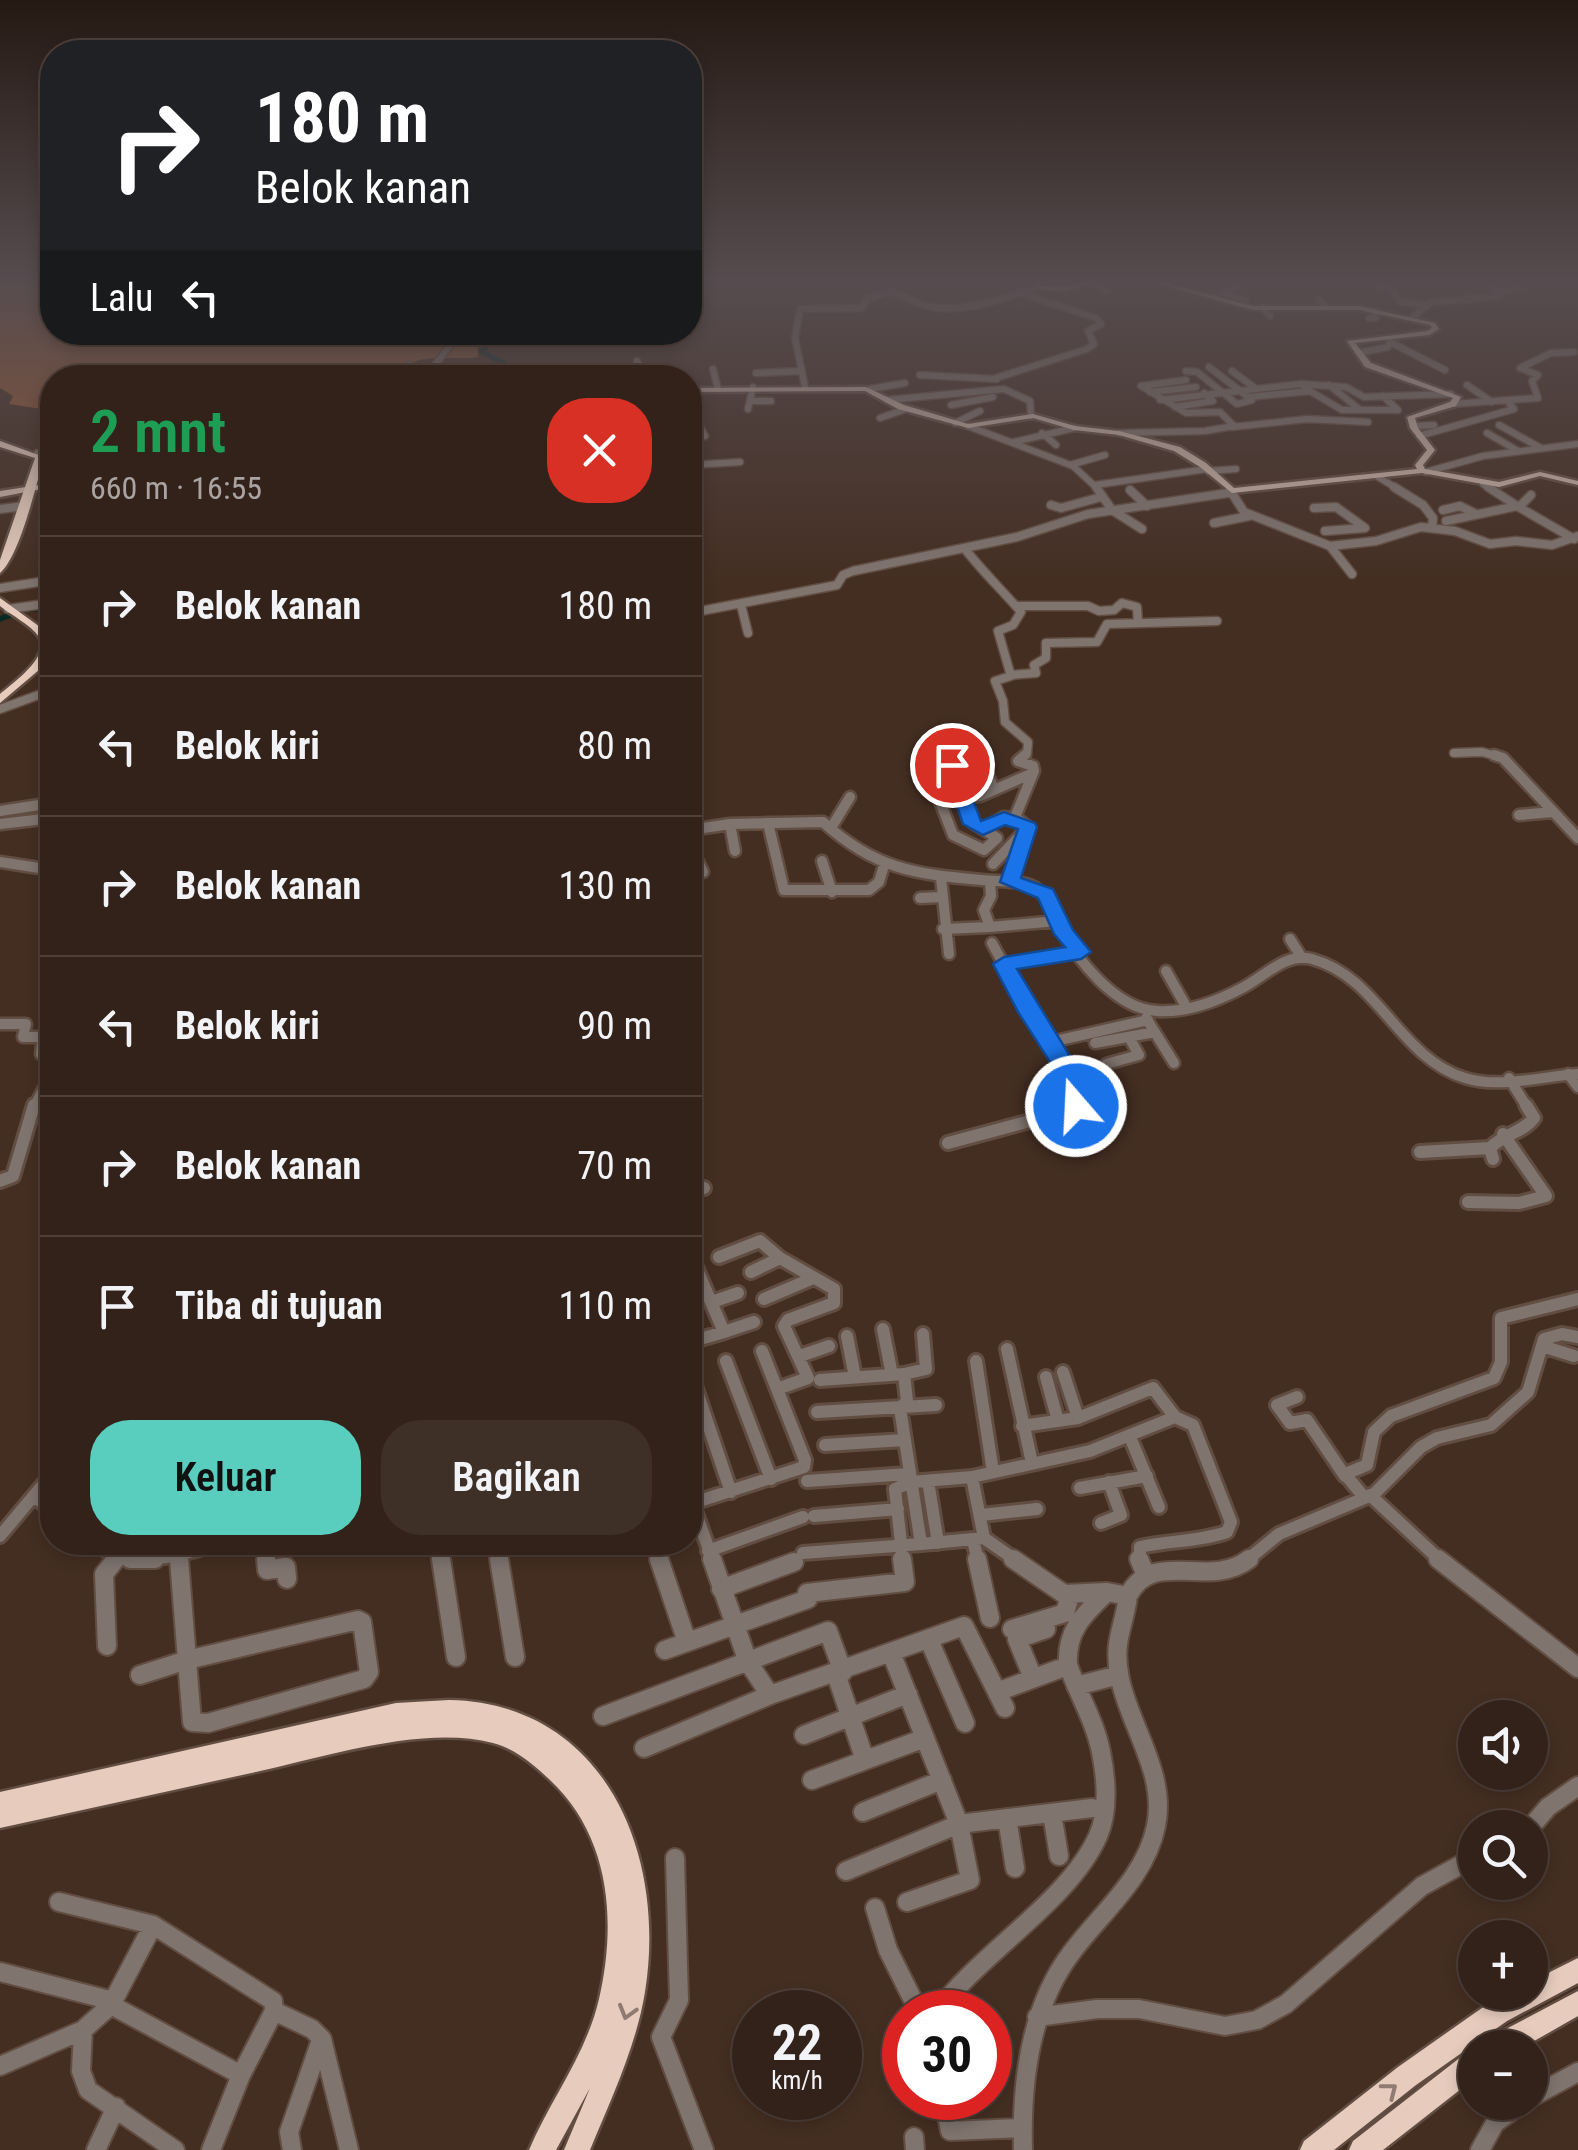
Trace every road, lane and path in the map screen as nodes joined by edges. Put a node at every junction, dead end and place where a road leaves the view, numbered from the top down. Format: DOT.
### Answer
graph roads {
  1 [pos="717,382"];
  2 [pos="804,382"];
  3 [pos="1005,382"];
  4 [pos="1155,382"];
  5 [pos="1191,382"];
  6 [pos="1209,382"];
  7 [pos="1228,382"];
  8 [pos="1247,382"];
  9 [pos="1418,382"];
  10 [pos="1533,382"];
  11 [pos="905,383"];
  12 [pos="1301,384"];
  13 [pos="1329,385"];
  14 [pos="1467,386"];
  15 [pos="753,387"];
  16 [pos="1196,387"];
  17 [pos="718,388"];
  18 [pos="1255,388"];
  19 [pos="870,389"];
  20 [pos="806,390"];
  21 [pos="1009,390"];
  22 [pos="1238,390"];
  23 [pos="702,391"];
  24 [pos="1310,391"];
  25 [pos="1150,392"];
  26 [pos="1222,392"];
  27 [pos="1205,394"];
  28 [pos="1452,394"];
  29 [pos="1364,396"];
  30 [pos="1383,396"];
  31 [pos="1248,397"];
  32 [pos="887,400"];
  33 [pos="1160,400"];
  34 [pos="752,401"];
  35 [pos="771,401"];
  36 [pos="1509,403"];
  37 [pos="1453,404"];
  38 [pos="1493,404"];
  39 [pos="951,405"];
  40 [pos="1174,407"];
  41 [pos="906,409"];
  42 [pos="1359,409"];
  43 [pos="748,410"];
  44 [pos="1378,410"];
  45 [pos="980,411"];
  46 [pos="1031,416"];
  47 [pos="1468,416"];
  48 [pos="880,418"];
  49 [pos="1368,422"];
  50 [pos="955,423"];
  51 [pos="1434,425"];
  52 [pos="1499,425"];
  53 [pos="968,426"];
  54 [pos="1413,426"];
  55 [pos="1232,427"];
  56 [pos="1074,428"];
  57 [pos="1119,432"];
  58 [pos="1042,433"];
  59 [pos="1487,433"];
  60 [pos="1419,436"];
  61 [pos="1559,436"];
  62 [pos="1014,442"];
  63 [pos="0,444"];
  64 [pos="1576,444"];
  65 [pos="1056,445"];
  66 [pos="1541,448"];
  67 [pos="1518,451"];
  68 [pos="1105,455"];
  69 [pos="38,457"];
  70 [pos="740,462"];
  71 [pos="702,464"];
  72 [pos="1070,465"];
  73 [pos="1236,469"];
  74 [pos="1208,470"];
  75 [pos="1424,472"];
  76 [pos="1378,478"];
  77 [pos="1578,483"];
  78 [pos="1482,484"];
  79 [pos="1095,485"];
  80 [pos="40,487"];
  81 [pos="32,488"];
  82 [pos="1130,490"];
  83 [pos="1229,492"];
  84 [pos="0,494"];
  85 [pos="1531,495"];
  86 [pos="1101,498"];
  87 [pos="25,506"];
  88 [pos="1051,506"];
  89 [pos="1147,506"];
  90 [pos="1518,507"];
  91 [pos="1314,508"];
  92 [pos="0,510"];
  93 [pos="1112,510"];
  94 [pos="1443,510"];
  95 [pos="1476,514"];
  96 [pos="1252,516"];
  97 [pos="1369,519"];
  98 [pos="1355,521"];
  99 [pos="1446,522"];
  100 [pos="1214,523"];
  101 [pos="1432,528"];
  102 [pos="1142,529"];
  103 [pos="1576,538"];
  104 [pos="1327,545"];
  105 [pos="1554,545"];
  106 [pos="965,549"];
  107 [pos="1568,550"];
  108 [pos="1533,554"];
  109 [pos="0,570"];
  110 [pos="1352,574"];
  111 [pos="40,582"];
  112 [pos="0,588"];
  113 [pos="40,604"];
  114 [pos="741,606"];
  115 [pos="1016,606"];
  116 [pos="3,609"];
  117 [pos="702,611"];
  118 [pos="1217,621"];
  119 [pos="1138,623"];
  120 [pos="1011,626"];
  121 [pos="748,633"];
  122 [pos="1018,636"];
  123 [pos="40,637"];
  124 [pos="40,661"];
  125 [pos="1011,675"];
  126 [pos="40,694"];
  127 [pos="0,700"];
  128 [pos="0,708"];
  129 [pos="1454,754"];
  130 [pos="983,764"];
  131 [pos="952,765"];
  132 [pos="928,768"];
  133 [pos="1034,773"];
  134 [pos="994,789"];
  135 [pos="962,796"];
  136 [pos="850,797"];
  137 [pos="939,799"];
  138 [pos="40,806"];
  139 [pos="0,811"];
  140 [pos="1553,812"];
  141 [pos="1520,815"];
  142 [pos="40,819"];
  143 [pos="768,822"];
  144 [pos="1021,822"];
  145 [pos="0,824"];
  146 [pos="730,824"];
  147 [pos="702,828"];
  148 [pos="831,828"];
  149 [pos="983,829"];
  150 [pos="1578,838"];
  151 [pos="736,850"];
  152 [pos="822,861"];
  153 [pos="0,862"];
  154 [pos="885,862"];
  155 [pos="993,864"];
  156 [pos="40,868"];
  157 [pos="941,878"];
  158 [pos="990,882"];
  159 [pos="1010,882"];
  160 [pos="832,892"];
  161 [pos="941,897"];
  162 [pos="920,898"];
  163 [pos="1057,921"];
  164 [pos="990,927"];
  165 [pos="944,929"];
  166 [pos="1290,939"];
  167 [pos="992,942"];
  168 [pos="1081,952"];
  169 [pos="949,954"];
  170 [pos="1302,958"];
  171 [pos="1004,964"];
  172 [pos="1166,970"];
  173 [pos="1187,1008"];
  174 [pos="1148,1020"];
  175 [pos="0,1024"];
  176 [pos="40,1036"];
  177 [pos="1128,1036"];
  178 [pos="1051,1042"];
  179 [pos="1094,1043"];
  180 [pos="1106,1064"];
  181 [pos="1174,1064"];
  182 [pos="1573,1074"];
  183 [pos="1509,1078"];
  184 [pos="1578,1087"];
  185 [pos="40,1091"];
  186 [pos="1504,1134"];
  187 [pos="948,1143"];
  188 [pos="1420,1152"];
  189 [pos="0,1182"];
  190 [pos="1468,1202"];
  191 [pos="719,1257"];
  192 [pos="780,1258"];
  193 [pos="751,1272"];
  194 [pos="811,1279"];
  195 [pos="702,1280"];
  196 [pos="738,1293"];
  197 [pos="764,1299"];
  198 [pos="1578,1299"];
  199 [pos="712,1302"];
  200 [pos="754,1322"];
  201 [pos="883,1329"];
  202 [pos="724,1332"];
  203 [pos="923,1334"];
  204 [pos="847,1336"];
  205 [pos="1578,1337"];
  206 [pos="702,1338"];
  207 [pos="829,1346"];
  208 [pos="1542,1346"];
  209 [pos="1007,1350"];
  210 [pos="762,1351"];
  211 [pos="800,1356"];
  212 [pos="1574,1356"];
  213 [pos="726,1361"];
  214 [pos="976,1361"];
  215 [pos="1063,1372"];
  216 [pos="898,1375"];
  217 [pos="855,1377"];
  218 [pos="1046,1377"];
  219 [pos="820,1380"];
  220 [pos="777,1389"];
  221 [pos="1297,1396"];
  222 [pos="936,1405"];
  223 [pos="702,1406"];
  224 [pos="900,1408"];
  225 [pos="817,1412"];
  226 [pos="1078,1418"];
  227 [pos="1176,1418"];
  228 [pos="1058,1421"];
  229 [pos="1022,1426"];
  230 [pos="1130,1437"];
  231 [pos="904,1440"];
  232 [pos="825,1445"];
  233 [pos="1032,1463"];
  234 [pos="993,1472"];
  235 [pos="1147,1476"];
  236 [pos="1345,1476"];
  237 [pos="972,1477"];
  238 [pos="771,1479"];
  239 [pos="916,1479"];
  240 [pos="807,1481"];
  241 [pos="1110,1482"];
  242 [pos="1080,1488"];
  243 [pos="40,1490"];
  244 [pos="731,1492"];
  245 [pos="35,1496"];
  246 [pos="1366,1496"];
  247 [pos="40,1500"];
  248 [pos="702,1501"];
  249 [pos="1159,1507"];
  250 [pos="1037,1508"];
  251 [pos="898,1509"];
  252 [pos="982,1515"];
  253 [pos="1101,1523"];
  254 [pos="702,1535"];
  255 [pos="0,1536"];
  256 [pos="978,1539"];
  257 [pos="938,1543"];
  258 [pos="920,1544"];
  259 [pos="900,1545"];
  260 [pos="708,1551"];
  261 [pos="105,1555"];
  262 [pos="180,1555"];
  263 [pos="265,1555"];
  264 [pos="441,1555"];
  265 [pos="498,1555"];
  266 [pos="658,1555"];
  267 [pos="116,1558"];
  268 [pos="1145,1573"];
  269 [pos="288,1579"];
  270 [pos="721,1589"];
  271 [pos="1107,1592"];
  272 [pos="1070,1595"];
  273 [pos="1128,1596"];
  274 [pos="990,1618"];
  275 [pos="734,1625"];
  276 [pos="1012,1629"];
  277 [pos="1046,1629"];
  278 [pos="929,1640"];
  279 [pos="687,1642"];
  280 [pos="107,1646"];
  281 [pos="666,1650"];
  282 [pos="892,1655"];
  283 [pos="456,1656"];
  284 [pos="515,1656"];
  285 [pos="187,1660"];
  286 [pos="748,1660"];
  287 [pos="1578,1668"];
  288 [pos="1059,1669"];
  289 [pos="840,1673"];
  290 [pos="1119,1675"];
  291 [pos="140,1676"];
  292 [pos="1033,1678"];
  293 [pos="1076,1686"];
  294 [pos="908,1694"];
  295 [pos="770,1695"];
  296 [pos="603,1716"];
  297 [pos="850,1717"];
  298 [pos="966,1722"];
  299 [pos="804,1735"];
  300 [pos="925,1738"];
  301 [pos="644,1748"];
  302 [pos="865,1760"];
  303 [pos="812,1780"];
  304 [pos="942,1780"];
  305 [pos="1578,1786"];
  306 [pos="75,1799"];
  307 [pos="2,1805"];
  308 [pos="1092,1808"];
  309 [pos="1545,1810"];
  310 [pos="863,1812"];
  311 [pos="1052,1813"];
  312 [pos="1007,1818"];
  313 [pos="959,1824"];
  314 [pos="0,1826"];
  315 [pos="1058,1856"];
  316 [pos="675,1858"];
  317 [pos="1458,1867"];
  318 [pos="1015,1868"];
  319 [pos="846,1871"];
  320 [pos="59,1902"];
  321 [pos="907,1902"];
  322 [pos="875,1908"];
  323 [pos="152,1925"];
  324 [pos="1578,1970"];
  325 [pos="0,1972"];
  326 [pos="908,1990"];
  327 [pos="953,1990"];
  328 [pos="112,2003"];
  329 [pos="1578,2003"];
  330 [pos="274,2011"];
  331 [pos="1037,2017"];
  332 [pos="82,2030"];
  333 [pos="1529,2030"];
  334 [pos="322,2039"];
  335 [pos="0,2066"];
  336 [pos="1578,2072"];
  337 [pos="241,2075"];
  338 [pos="1458,2075"];
  339 [pos="1548,2088"];
  340 [pos="116,2107"];
  341 [pos="948,2120"];
  342 [pos="1500,2120"];
  343 [pos="1022,2128"];
  344 [pos="96,2150"];
  345 [pos="175,2150"];
  346 [pos="211,2150"];
  347 [pos="292,2150"];
  348 [pos="349,2150"];
  349 [pos="542,2150"];
  350 [pos="577,2150"];
  351 [pos="704,2150"];
  352 [pos="1023,2150"];
  353 [pos="1314,2150"];
  354 [pos="1362,2150"];
  355 [pos="1480,2150"];
  1 -- 17 [label="street"];
  2 -- 20 [label="street"];
  3 -- 21 [label="street"];
  4 -- 25 [label="street"];
  5 -- 16 [label="street"];
  6 -- 26 [label="street"];
  7 -- 22 [label="street"];
  8 -- 18 [label="street"];
  9 -- 28 [label="main road"];
  10 -- 36 [label="street"];
  11 -- 19 [label="street"];
  12 -- 13 [label="street"];
  12 -- 18 [label="street"];
  12 -- 24 [label="street"];
  13 -- 29 [label="street"];
  13 -- 42 [label="street"];
  14 -- 38 [label="street"];
  15 -- 17 [label="main road"];
  15 -- 20 [label="main road"];
  15 -- 34 [label="street"];
  16 -- 25 [label="street"];
  16 -- 27 [label="street"];
  17 -- 23 [label="main road"];
  18 -- 22 [label="street"];
  19 -- 20 [label="main road"];
  19 -- 32 [label="main road"];
  21 -- 32 [label="street"];
  21 -- 39 [label="street"];
  21 -- 46 [label="street"];
  22 -- 26 [label="street"];
  22 -- 31 [label="street"];
  24 -- 31 [label="street"];
  24 -- 42 [label="street"];
  25 -- 33 [label="street"];
  26 -- 27 [label="street"];
  26 -- 31 [label="street"];
  27 -- 33 [label="street"];
  27 -- 40 [label="street"];
  28 -- 30 [label="street"];
  28 -- 37 [label="main road"];
  29 -- 30 [label="street"];
  29 -- 44 [label="street"];
  30 -- 44 [label="street"];
  32 -- 41 [label="main road"];
  33 -- 40 [label="street"];
  34 -- 35 [label="street"];
  34 -- 43 [label="street"];
  36 -- 38 [label="street"];
  36 -- 60 [label="street"];
  37 -- 38 [label="street"];
  37 -- 47 [label="street"];
  37 -- 54 [label="main road"];
  40 -- 55 [label="street"];
  41 -- 48 [label="street"];
  41 -- 50 [label="main road"];
  42 -- 44 [label="street"];
  45 -- 50 [label="street"];
  46 -- 53 [label="main road"];
  46 -- 56 [label="main road"];
  49 -- 55 [label="street"];
  50 -- 53 [label="main road"];
  51 -- 54 [label="street"];
  52 -- 66 [label="street"];
  53 -- 62 [label="street"];
  54 -- 60 [label="main road"];
  55 -- 57 [label="street"];
  56 -- 57 [label="main road"];
  56 -- 58 [label="street"];
  57 -- 74 [label="main road"];
  58 -- 62 [label="street"];
  58 -- 65 [label="street"];
  59 -- 67 [label="street"];
  60 -- 75 [label="main road"];
  61 -- 64 [label="street"];
  62 -- 72 [label="street"];
  63 -- 69 [label="highway"];
  64 -- 66 [label="street"];
  66 -- 67 [label="street"];
  67 -- 75 [label="street"];
  68 -- 72 [label="street"];
  69 -- 81 [label="highway"];
  70 -- 71 [label="street"];
  72 -- 79 [label="street"];
  73 -- 74 [label="street"];
  74 -- 79 [label="street"];
  74 -- 83 [label="main road"];
  75 -- 76 [label="main road"];
  75 -- 78 [label="main road"];
  76 -- 83 [label="main road"];
  76 -- 101 [label="street"];
  77 -- 78 [label="main road"];
  78 -- 90 [label="street"];
  79 -- 86 [label="street"];
  80 -- 81 [label="main road"];
  81 -- 84 [label="main road"];
  81 -- 87 [label="highway"];
  82 -- 89 [label="street"];
  83 -- 89 [label="street"];
  83 -- 96 [label="street"];
  85 -- 90 [label="street"];
  86 -- 88 [label="street"];
  86 -- 93 [label="street"];
  87 -- 92 [label="street"];
  87 -- 109 [label="highway"];
  89 -- 93 [label="street"];
  90 -- 95 [label="street"];
  90 -- 103 [label="street"];
  91 -- 98 [label="street"];
  93 -- 102 [label="street"];
  93 -- 106 [label="street"];
  94 -- 95 [label="street"];
  95 -- 99 [label="street"];
  96 -- 100 [label="street"];
  96 -- 104 [label="street"];
  97 -- 98 [label="street"];
  98 -- 104 [label="street"];
  101 -- 104 [label="street"];
  101 -- 105 [label="street"];
  103 -- 105 [label="street"];
  104 -- 110 [label="street"];
  105 -- 107 [label="street"];
  105 -- 108 [label="street"];
  106 -- 114 [label="street"];
  106 -- 115 [label="street"];
  111 -- 112 [label="street"];
  113 -- 116 [label="street"];
  114 -- 117 [label="street"];
  114 -- 121 [label="street"];
  115 -- 119 [label="street"];
  115 -- 120 [label="street"];
  116 -- 123 [label="highway"];
  118 -- 119 [label="street"];
  119 -- 125 [label="street"];
  120 -- 122 [label="street"];
  120 -- 125 [label="street"];
  124 -- 127 [label="highway"];
  125 -- 133 [label="street"];
  126 -- 128 [label="street"];
  129 -- 140 [label="street"];
  130 -- 134 [label="street"];
  131 -- 135 [label="street"];
  132 -- 137 [label="street"];
  133 -- 134 [label="street"];
  133 -- 144 [label="street"];
  134 -- 135 [label="street"];
  135 -- 137 [label="street"];
  135 -- 149 [label="street"];
  136 -- 148 [label="street"];
  137 -- 149 [label="street"];
  138 -- 139 [label="street"];
  140 -- 141 [label="street"];
  140 -- 150 [label="street"];
  142 -- 145 [label="street"];
  143 -- 146 [label="street"];
  143 -- 148 [label="street"];
  143 -- 160 [label="street"];
  144 -- 149 [label="street"];
  144 -- 155 [label="street"];
  144 -- 159 [label="street"];
  146 -- 147 [label="street"];
  146 -- 151 [label="street"];
  148 -- 154 [label="street"];
  152 -- 160 [label="street"];
  153 -- 156 [label="street"];
  154 -- 157 [label="street"];
  154 -- 160 [label="street"];
  157 -- 158 [label="street"];
  157 -- 161 [label="street"];
  158 -- 159 [label="street"];
  158 -- 164 [label="street"];
  159 -- 163 [label="street"];
  161 -- 162 [label="street"];
  161 -- 165 [label="street"];
  163 -- 164 [label="street"];
  163 -- 168 [label="street"];
  164 -- 165 [label="street"];
  165 -- 169 [label="street"];
  166 -- 170 [label="street"];
  167 -- 171 [label="street"];
  168 -- 171 [label="street"];
  168 -- 174 [label="street"];
  170 -- 173 [label="street"];
  170 -- 183 [label="street"];
  171 -- 178 [label="street"];
  172 -- 173 [label="street"];
  173 -- 174 [label="street"];
  174 -- 177 [label="street"];
  174 -- 178 [label="street"];
  174 -- 181 [label="street"];
  175 -- 176 [label="street"];
  177 -- 179 [label="street"];
  177 -- 180 [label="street"];
  178 -- 187 [label="street"];
  182 -- 183 [label="street"];
  182 -- 184 [label="street"];
  183 -- 186 [label="street"];
  185 -- 189 [label="street"];
  186 -- 188 [label="street"];
  186 -- 190 [label="street"];
  191 -- 192 [label="street"];
  192 -- 193 [label="street"];
  192 -- 194 [label="street"];
  194 -- 197 [label="street"];
  194 -- 211 [label="street"];
  195 -- 199 [label="street"];
  196 -- 199 [label="street"];
  198 -- 236 [label="street"];
  199 -- 202 [label="street"];
  200 -- 202 [label="street"];
  201 -- 216 [label="street"];
  202 -- 206 [label="street"];
  203 -- 216 [label="street"];
  204 -- 217 [label="street"];
  205 -- 208 [label="street"];
  207 -- 211 [label="street"];
  208 -- 212 [label="street"];
  208 -- 246 [label="street"];
  209 -- 229 [label="street"];
  210 -- 220 [label="street"];
  211 -- 220 [label="street"];
  213 -- 238 [label="street"];
  214 -- 234 [label="street"];
  215 -- 226 [label="street"];
  216 -- 217 [label="street"];
  216 -- 224 [label="street"];
  217 -- 219 [label="street"];
  218 -- 228 [label="street"];
  220 -- 238 [label="street"];
  221 -- 236 [label="street"];
  222 -- 224 [label="street"];
  223 -- 244 [label="street"];
  224 -- 225 [label="street"];
  224 -- 231 [label="street"];
  226 -- 227 [label="street"];
  226 -- 228 [label="street"];
  227 -- 230 [label="street"];
  227 -- 268 [label="street"];
  228 -- 229 [label="street"];
  229 -- 233 [label="street"];
  230 -- 233 [label="street"];
  230 -- 235 [label="street"];
  231 -- 232 [label="street"];
  231 -- 239 [label="street"];
  233 -- 234 [label="street"];
  234 -- 237 [label="street"];
  235 -- 241 [label="street"];
  235 -- 249 [label="street"];
  236 -- 246 [label="street"];
  237 -- 239 [label="street"];
  237 -- 252 [label="street"];
  238 -- 244 [label="street"];
  239 -- 240 [label="street"];
  239 -- 251 [label="street"];
  239 -- 257 [label="street"];
  239 -- 258 [label="street"];
  241 -- 242 [label="street"];
  241 -- 253 [label="street"];
  243 -- 245 [label="street"];
  244 -- 248 [label="street"];
  245 -- 247 [label="street"];
  245 -- 255 [label="street"];
  246 -- 268 [label="street"];
  246 -- 287 [label="street"];
  250 -- 252 [label="street"];
  251 -- 259 [label="street"];
  251 -- 260 [label="street"];
  252 -- 256 [label="street"];
  254 -- 260 [label="street"];
  256 -- 257 [label="street"];
  256 -- 272 [label="street"];
  256 -- 274 [label="street"];
  257 -- 258 [label="street"];
  258 -- 259 [label="street"];
  259 -- 270 [label="street"];
  259 -- 275 [label="street"];
  260 -- 270 [label="street"];
  261 -- 267 [label="street"];
  262 -- 267 [label="street"];
  262 -- 285 [label="street"];
  263 -- 269 [label="street"];
  264 -- 283 [label="street"];
  265 -- 284 [label="street"];
  266 -- 279 [label="street"];
  267 -- 280 [label="street"];
  268 -- 273 [label="street"];
  270 -- 275 [label="street"];
  271 -- 272 [label="street"];
  271 -- 273 [label="street"];
  271 -- 293 [label="street"];
  272 -- 276 [label="street"];
  273 -- 290 [label="street"];
  275 -- 279 [label="street"];
  275 -- 286 [label="street"];
  277 -- 292 [label="street"];
  278 -- 282 [label="street"];
  278 -- 292 [label="street"];
  278 -- 298 [label="street"];
  279 -- 281 [label="street"];
  282 -- 289 [label="street"];
  282 -- 294 [label="street"];
  285 -- 285 [label="street"];
  285 -- 291 [label="street"];
  286 -- 289 [label="street"];
  286 -- 295 [label="street"];
  286 -- 296 [label="street"];
  288 -- 292 [label="street"];
  289 -- 295 [label="street"];
  289 -- 297 [label="street"];
  290 -- 293 [label="street"];
  290 -- 331 [label="street"];
  293 -- 327 [label="street"];
  294 -- 297 [label="street"];
  294 -- 300 [label="street"];
  295 -- 301 [label="street"];
  297 -- 299 [label="street"];
  297 -- 302 [label="street"];
  300 -- 302 [label="street"];
  300 -- 304 [label="street"];
  302 -- 303 [label="street"];
  304 -- 310 [label="street"];
  304 -- 313 [label="street"];
  305 -- 309 [label="street"];
  306 -- 307 [label="highway"];
  306 -- 314 [label="highway"];
  306 -- 349 [label="highway"];
  307 -- 350 [label="highway, one-way"];
  308 -- 311 [label="street"];
  311 -- 312 [label="street"];
  311 -- 315 [label="street"];
  312 -- 313 [label="street"];
  312 -- 318 [label="street"];
  313 -- 319 [label="street"];
  313 -- 321 [label="street"];
  316 -- 351 [label="street"];
  317 -- 331 [label="street"];
  320 -- 323 [label="street"];
  322 -- 326 [label="street"];
  323 -- 328 [label="street"];
  323 -- 330 [label="street"];
  353 -- 324 [label="highway, one-way"];
  325 -- 328 [label="street"];
  328 -- 332 [label="street"];
  328 -- 337 [label="street"];
  329 -- 333 [label="highway"];
  330 -- 334 [label="street"];
  330 -- 337 [label="street"];
  331 -- 343 [label="street"];
  332 -- 335 [label="street"];
  332 -- 340 [label="street"];
  334 -- 347 [label="street"];
  334 -- 348 [label="street"];
  336 -- 339 [label="street"];
  337 -- 346 [label="street"];
  338 -- 354 [label="highway"];
  340 -- 344 [label="street"];
  340 -- 345 [label="street"];
  341 -- 343 [label="street"];
  342 -- 355 [label="street"];
  343 -- 352 [label="street"];
}
